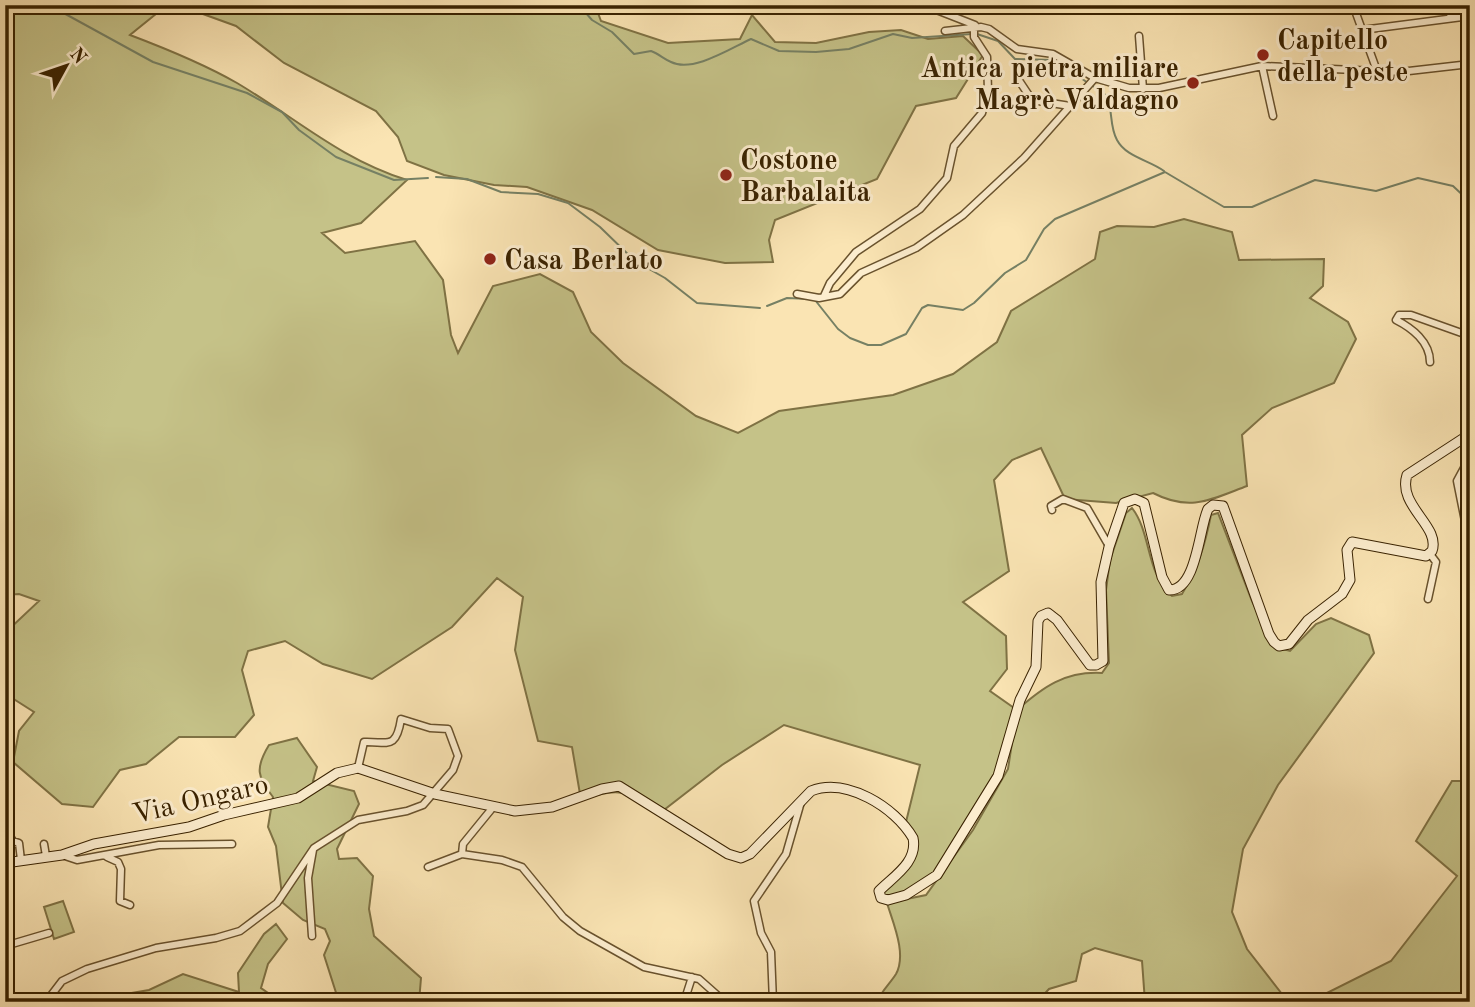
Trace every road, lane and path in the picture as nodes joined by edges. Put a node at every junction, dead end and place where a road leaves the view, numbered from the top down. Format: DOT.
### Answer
graph roads {
  1 [pos="1353,5"];
  2 [pos="1448,5"];
  3 [pos="934,9"];
  4 [pos="1470,16"];
  5 [pos="1451,18"];
  6 [pos="976,30"];
  7 [pos="1362,30"];
  8 [pos="945,31"];
  9 [pos="1139,36"];
  10 [pos="1470,64"];
  11 [pos="1262,66"];
  12 [pos="1377,71"];
  13 [pos="1020,82"];
  14 [pos="1091,82"];
  15 [pos="1143,89"];
  16 [pos="1070,106"];
  17 [pos="1273,116"];
  18 [pos="797,294"];
  19 [pos="824,296"];
  20 [pos="1470,335"];
  21 [pos="1430,362"];
  22 [pos="1470,435"];
  23 [pos="1470,457"];
  24 [pos="1052,510"];
  25 [pos="1470,546"];
  26 [pos="1109,547"];
  27 [pos="1430,554"];
  28 [pos="1428,599"];
  29 [pos="358,768"];
  30 [pos="435,794"];
  31 [pos="801,800"];
  32 [pos="494,806"];
  33 [pos="5,830"];
  34 [pos="44,844"];
  35 [pos="232,844"];
  36 [pos="314,848"];
  37 [pos="462,854"];
  38 [pos="62,855"];
  39 [pos="46,856"];
  40 [pos="101,857"];
  41 [pos="21,860"];
  42 [pos="5,863"];
  43 [pos="428,867"];
  44 [pos="130,905"];
  45 [pos="49,933"];
  46 [pos="312,936"];
  47 [pos="5,946"];
  48 [pos="692,977"];
  49 [pos="46,1002"];
  50 [pos="684,1002"];
  51 [pos="725,1002"];
  52 [pos="773,1002"];
  1 -- 7 [label="street"];
  2 -- 5 [label="street"];
  3 -- 6 [label="street"];
  4 -- 5 [label="street"];
  5 -- 7 [label="street"];
  6 -- 8 [label="street"];
  6 -- 14 [label="street"];
  6 -- 19 [label="street"];
  7 -- 12 [label="street"];
  9 -- 15 [label="street"];
  10 -- 12 [label="street"];
  11 -- 12 [label="street"];
  11 -- 15 [label="street"];
  11 -- 17 [label="street"];
  13 -- 16 [label="street"];
  14 -- 15 [label="street"];
  14 -- 16 [label="street"];
  16 -- 19 [label="street"];
  18 -- 19 [label="street"];
  20 -- 21 [label="street"];
  22 -- 27 [label="main road"];
  23 -- 25 [label="street"];
  24 -- 26 [label="street"];
  26 -- 27 [label="main road"];
  26 -- 31 [label="main road"];
  27 -- 28 [label="street"];
  29 -- 30 [label="main road"];
  29 -- 30 [label="street"];
  29 -- 38 [label="main road, Via Ongaro"];
  30 -- 32 [label="main road"];
  30 -- 36 [label="street"];
  31 -- 32 [label="main road"];
  31 -- 52 [label="street"];
  32 -- 37 [label="street"];
  33 -- 41 [label="street"];
  34 -- 39 [label="street"];
  35 -- 40 [label="street"];
  36 -- 46 [label="street"];
  36 -- 49 [label="street"];
  37 -- 43 [label="street"];
  37 -- 48 [label="street"];
  38 -- 39 [label="main road, Via Ongaro"];
  38 -- 40 [label="street"];
  39 -- 41 [label="main road, Via Ongaro"];
  40 -- 44 [label="street"];
  41 -- 42 [label="main road, Via Ongaro"];
  45 -- 47 [label="street"];
  48 -- 50 [label="street"];
  48 -- 51 [label="street"];
}
